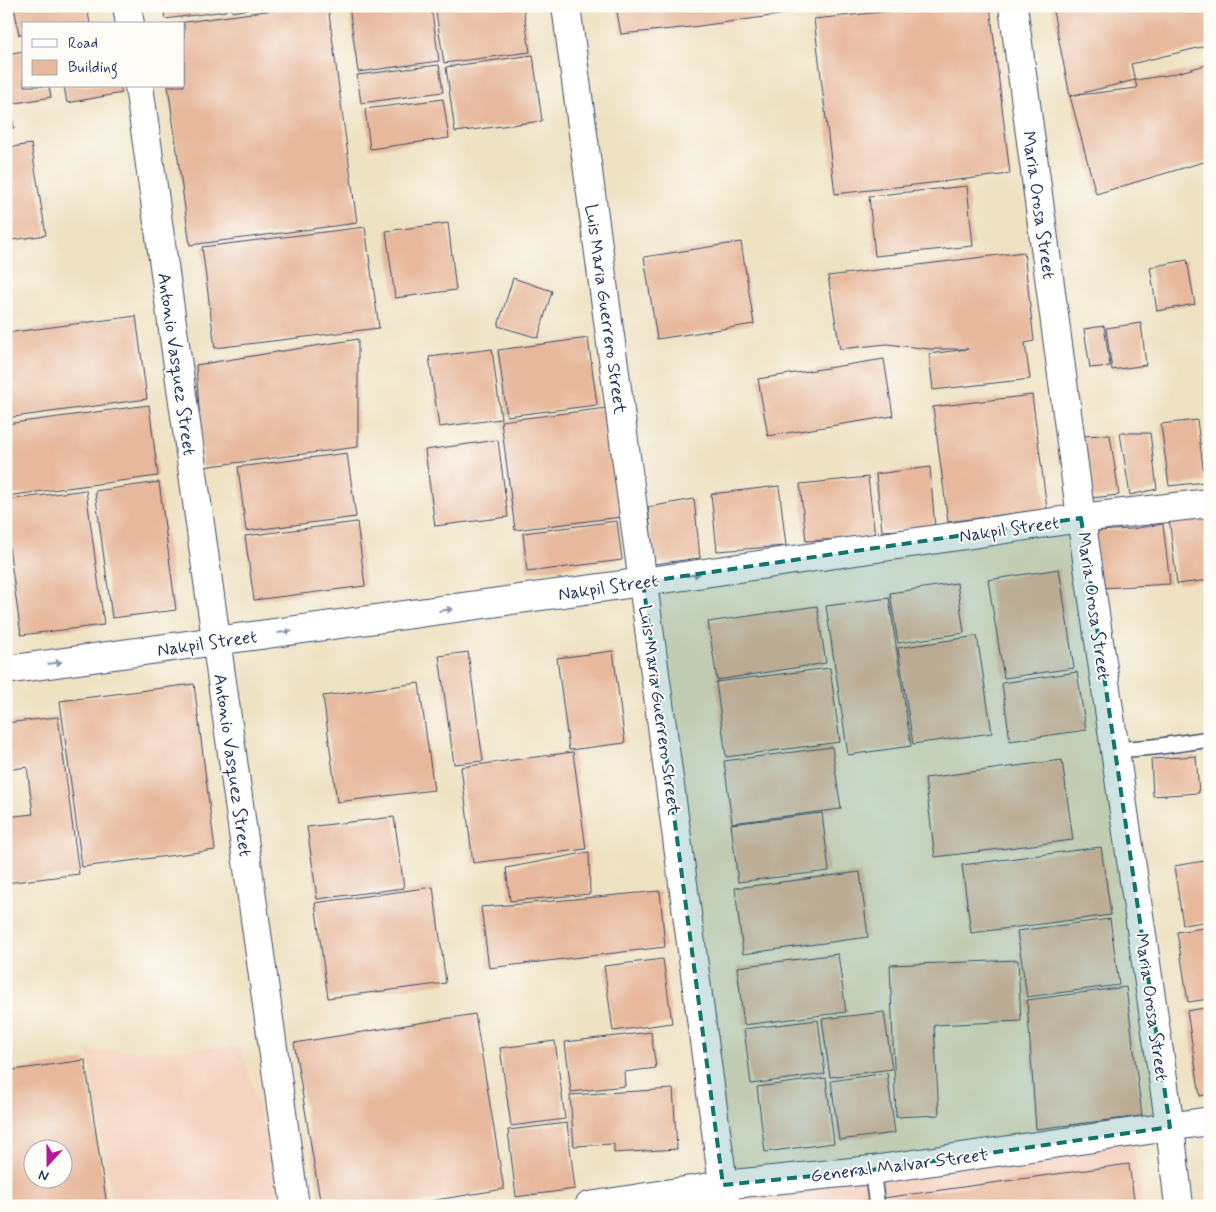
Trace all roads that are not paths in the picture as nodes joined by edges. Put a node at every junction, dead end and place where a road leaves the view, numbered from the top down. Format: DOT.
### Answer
graph roads {
  1 [pos="127,6"];
  2 [pos="566,6"];
  3 [pos="1012,6"];
  4 [pos="130,22"];
  5 [pos="138,88"];
  6 [pos="1210,502"];
  7 [pos="1081,518"];
  8 [pos="643,582"];
  9 [pos="216,642"];
  10 [pos="6,670"];
  11 [pos="1210,739"];
  12 [pos="1115,750"];
  13 [pos="1210,1121"];
  14 [pos="1170,1127"];
  15 [pos="872,1170"];
  16 [pos="725,1195"];
  17 [pos="876,1199"];
  18 [pos="295,1206"];
  19 [pos="589,1206"];
  20 [pos="1179,1206"];
  1 -- 4 [label="street"];
  2 -- 8 [label="street, Luis Maria Guerrero Street"];
  3 -- 7 [label="street, Maria Orosa Street"];
  5 -- 9 [label="street, Antonio Vasquez Street"];
  6 -- 7 [label="street, Nakpil Street"];
  8 -- 7 [label="street, Nakpil Street, one-way"];
  7 -- 12 [label="street, Maria Orosa Street"];
  9 -- 8 [label="street, Nakpil Street, one-way"];
  8 -- 16 [label="street, Luis Maria Guerrero Street"];
  10 -- 9 [label="street, Nakpil Street, one-way"];
  9 -- 18 [label="street, Antonio Vasquez Street"];
  11 -- 12 [label="lane"];
  12 -- 14 [label="street, Maria Orosa Street"];
  13 -- 14 [label="street, General Malvar Street"];
  14 -- 15 [label="street, General Malvar Street"];
  14 -- 20 [label="street, Maria Orosa Street"];
  15 -- 16 [label="street, General Malvar Street"];
  15 -- 17 [label="lane"];
  16 -- 19 [label="street, General Malvar Street"];
}
